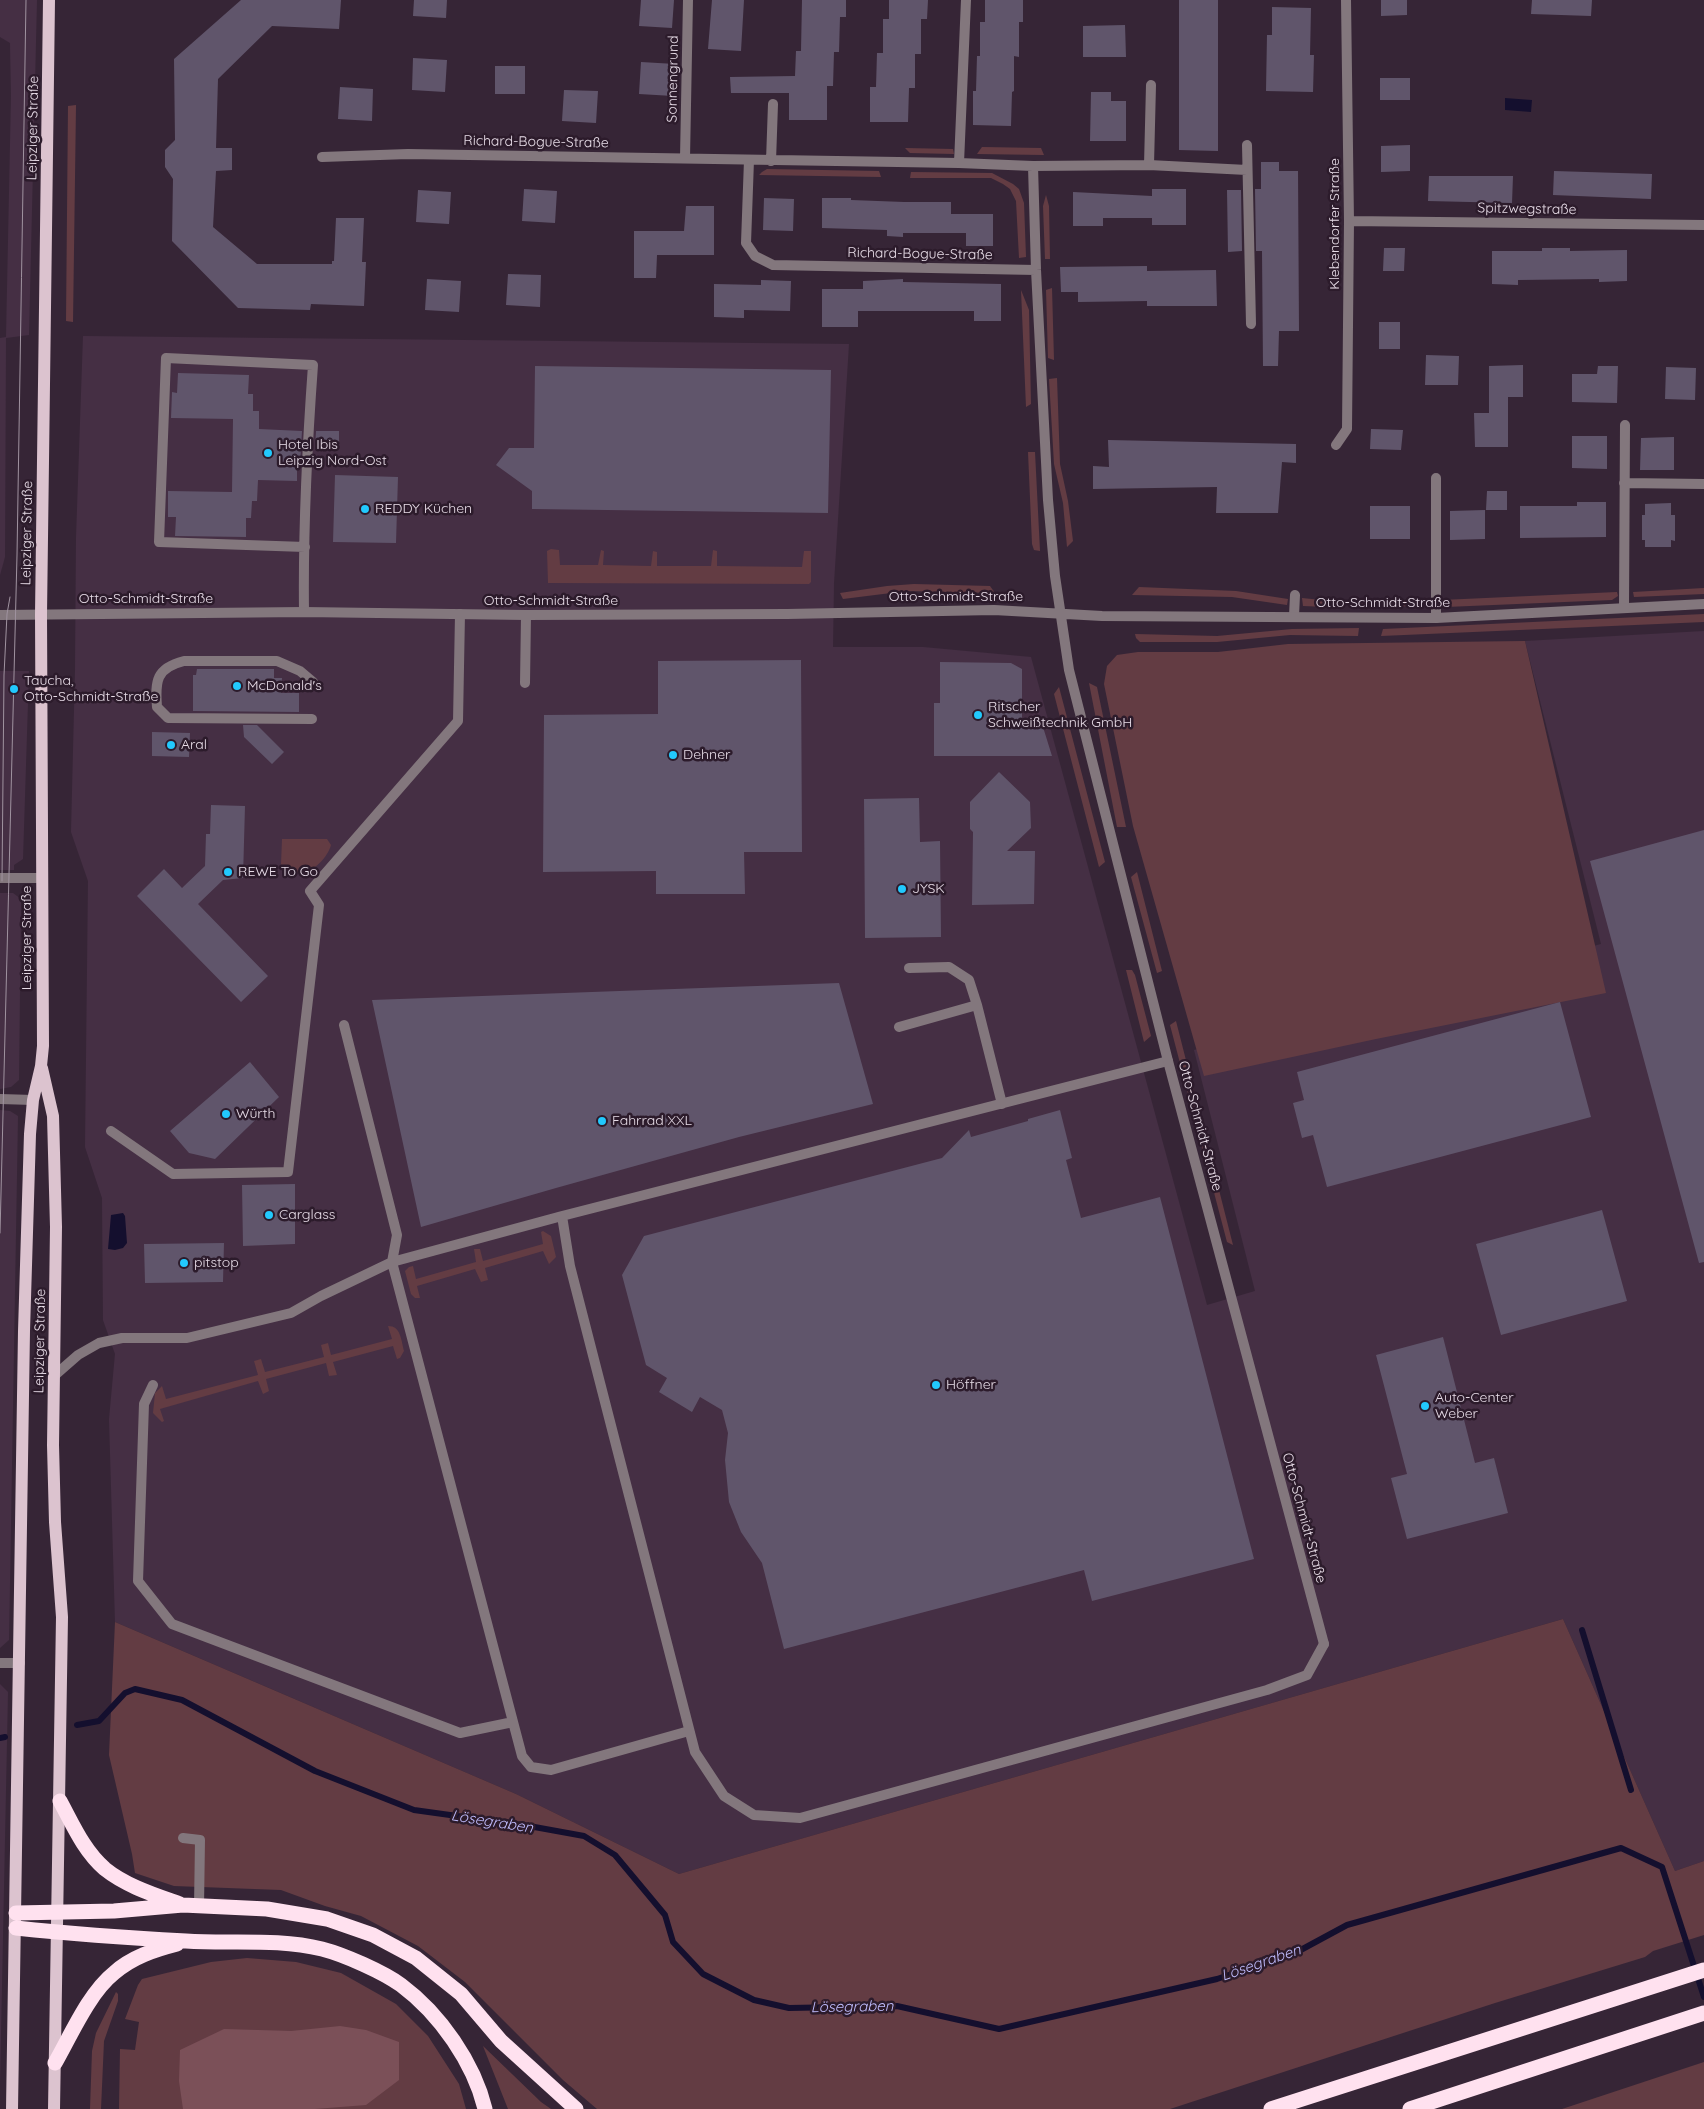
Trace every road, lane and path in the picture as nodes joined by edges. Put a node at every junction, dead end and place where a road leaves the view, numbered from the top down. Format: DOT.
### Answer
graph roads {
  1 [pos="49,0"];
  2 [pos="688,0"];
  3 [pos="966,0"];
  4 [pos="1346,0"];
  5 [pos="1151,85"];
  6 [pos="773,104"];
  7 [pos="1247,145"];
  8 [pos="322,157"];
  9 [pos="684,158"];
  10 [pos="749,160"];
  11 [pos="771,161"];
  12 [pos="958,163"];
  13 [pos="1149,165"];
  14 [pos="1033,166"];
  15 [pos="1247,170"];
  16 [pos="1349,221"];
  17 [pos="1704,225"];
  18 [pos="1036,270"];
  19 [pos="1251,324"];
  20 [pos="1625,425"];
  21 [pos="1336,445"];
  22 [pos="1436,478"];
  23 [pos="1624,483"];
  24 [pos="1704,484"];
  25 [pos="305,547"];
  26 [pos="1295,595"];
  27 [pos="1704,604"];
  28 [pos="1624,608"];
  29 [pos="304,612"];
  30 [pos="41,614"];
  31 [pos="460,614"];
  32 [pos="1061,614"];
  33 [pos="0,615"];
  34 [pos="526,615"];
  35 [pos="1294,616"];
  36 [pos="1436,618"];
  37 [pos="313,682"];
  38 [pos="525,683"];
  39 [pos="312,719"];
  40 [pos="0,878"];
  41 [pos="42,878"];
  42 [pos="909,968"];
  43 [pos="977,1005"];
  44 [pos="344,1025"];
  45 [pos="899,1027"];
  46 [pos="1168,1061"];
  47 [pos="41,1066"];
  48 [pos="0,1099"];
  49 [pos="33,1100"];
  50 [pos="1002,1104"];
  51 [pos="111,1130"];
  52 [pos="562,1216"];
  53 [pos="392,1262"];
  54 [pos="54,1376"];
  55 [pos="153,1385"];
  56 [pos="0,1663"];
  57 [pos="20,1663"];
  58 [pos="513,1722"];
  59 [pos="689,1731"];
  60 [pos="60,1801"];
  61 [pos="183,1838"];
  62 [pos="183,1905"];
  63 [pos="199,1907"];
  64 [pos="59,1911"];
  65 [pos="16,1921"];
  66 [pos="58,1932"];
  67 [pos="188,1941"];
  68 [pos="1704,1970"];
  69 [pos="1704,2013"];
  70 [pos="55,2063"];
  71 [pos="12,2109"];
  72 [pos="54,2109"];
  73 [pos="485,2109"];
  74 [pos="576,2109"];
  75 [pos="1271,2109"];
  76 [pos="1410,2109"];
  1 -- 30 [label="main road, Leipziger Straße"];
  2 -- 9 [label="street, Sonnengrund"];
  3 -- 12 [label="street"];
  4 -- 16 [label="street, Klebendorfer Straße"];
  5 -- 13 [label="street"];
  6 -- 11 [label="street"];
  7 -- 15 [label="street"];
  8 -- 9 [label="street, Richard-Bogue-Straße"];
  9 -- 10 [label="street, Richard-Bogue-Straße"];
  10 -- 11 [label="street, Richard-Bogue-Straße"];
  10 -- 18 [label="street, Richard-Bogue-Straße"];
  11 -- 12 [label="street, Richard-Bogue-Straße"];
  12 -- 14 [label="street, Richard-Bogue-Straße"];
  13 -- 14 [label="street, Richard-Bogue-Straße"];
  13 -- 15 [label="street, Richard-Bogue-Straße"];
  14 -- 18 [label="street"];
  15 -- 19 [label="street"];
  16 -- 17 [label="street, Spitzwegstraße"];
  16 -- 21 [label="street, Klebendorfer Straße"];
  18 -- 32 [label="street"];
  20 -- 23 [label="street"];
  22 -- 36 [label="street"];
  23 -- 24 [label="street"];
  23 -- 28 [label="street"];
  25 -- 25 [label="street"];
  25 -- 29 [label="street"];
  26 -- 35 [label="street"];
  27 -- 28 [label="street, Otto-Schmidt-Straße"];
  28 -- 36 [label="street, Otto-Schmidt-Straße"];
  29 -- 30 [label="street, Otto-Schmidt-Straße"];
  29 -- 31 [label="street, Otto-Schmidt-Straße"];
  30 -- 33 [label="street, Otto-Schmidt-Straße"];
  30 -- 41 [label="main road, Leipziger Straße"];
  31 -- 34 [label="street, Otto-Schmidt-Straße"];
  31 -- 51 [label="street"];
  32 -- 34 [label="street, Otto-Schmidt-Straße"];
  32 -- 35 [label="street, Otto-Schmidt-Straße"];
  32 -- 46 [label="street, Otto-Schmidt-Straße"];
  34 -- 38 [label="street"];
  35 -- 36 [label="street, Otto-Schmidt-Straße"];
  37 -- 39 [label="street"];
  40 -- 41 [label="street"];
  41 -- 47 [label="main road, Leipziger Straße"];
  42 -- 43 [label="street"];
  43 -- 45 [label="street"];
  43 -- 50 [label="street"];
  44 -- 53 [label="street"];
  46 -- 50 [label="street"];
  46 -- 59 [label="street, Otto-Schmidt-Straße"];
  47 -- 49 [label="main road, Leipziger Straße"];
  47 -- 54 [label="main road, Leipziger Straße"];
  48 -- 49 [label="street"];
  49 -- 57 [label="main road, Leipziger Straße"];
  50 -- 52 [label="street"];
  52 -- 53 [label="street"];
  52 -- 59 [label="street"];
  53 -- 54 [label="street"];
  53 -- 58 [label="street"];
  54 -- 60 [label="main road, Leipziger Straße"];
  55 -- 58 [label="street"];
  56 -- 57 [label="street"];
  57 -- 65 [label="main road, Leipziger Straße"];
  58 -- 59 [label="street"];
  60 -- 62 [label="highway"];
  60 -- 64 [label="main road, Leipziger Straße"];
  61 -- 63 [label="street"];
  62 -- 63 [label="highway"];
  62 -- 64 [label="highway"];
  63 -- 74 [label="highway"];
  64 -- 65 [label="highway"];
  64 -- 66 [label="main road, Leipziger Straße"];
  65 -- 66 [label="highway"];
  65 -- 71 [label="main road, Leipziger Straße"];
  66 -- 67 [label="highway"];
  66 -- 70 [label="main road, Leipziger Straße"];
  67 -- 70 [label="highway"];
  67 -- 73 [label="highway"];
  68 -- 75 [label="highway"];
  69 -- 76 [label="highway"];
  70 -- 72 [label="main road, Leipziger Straße"];
}
